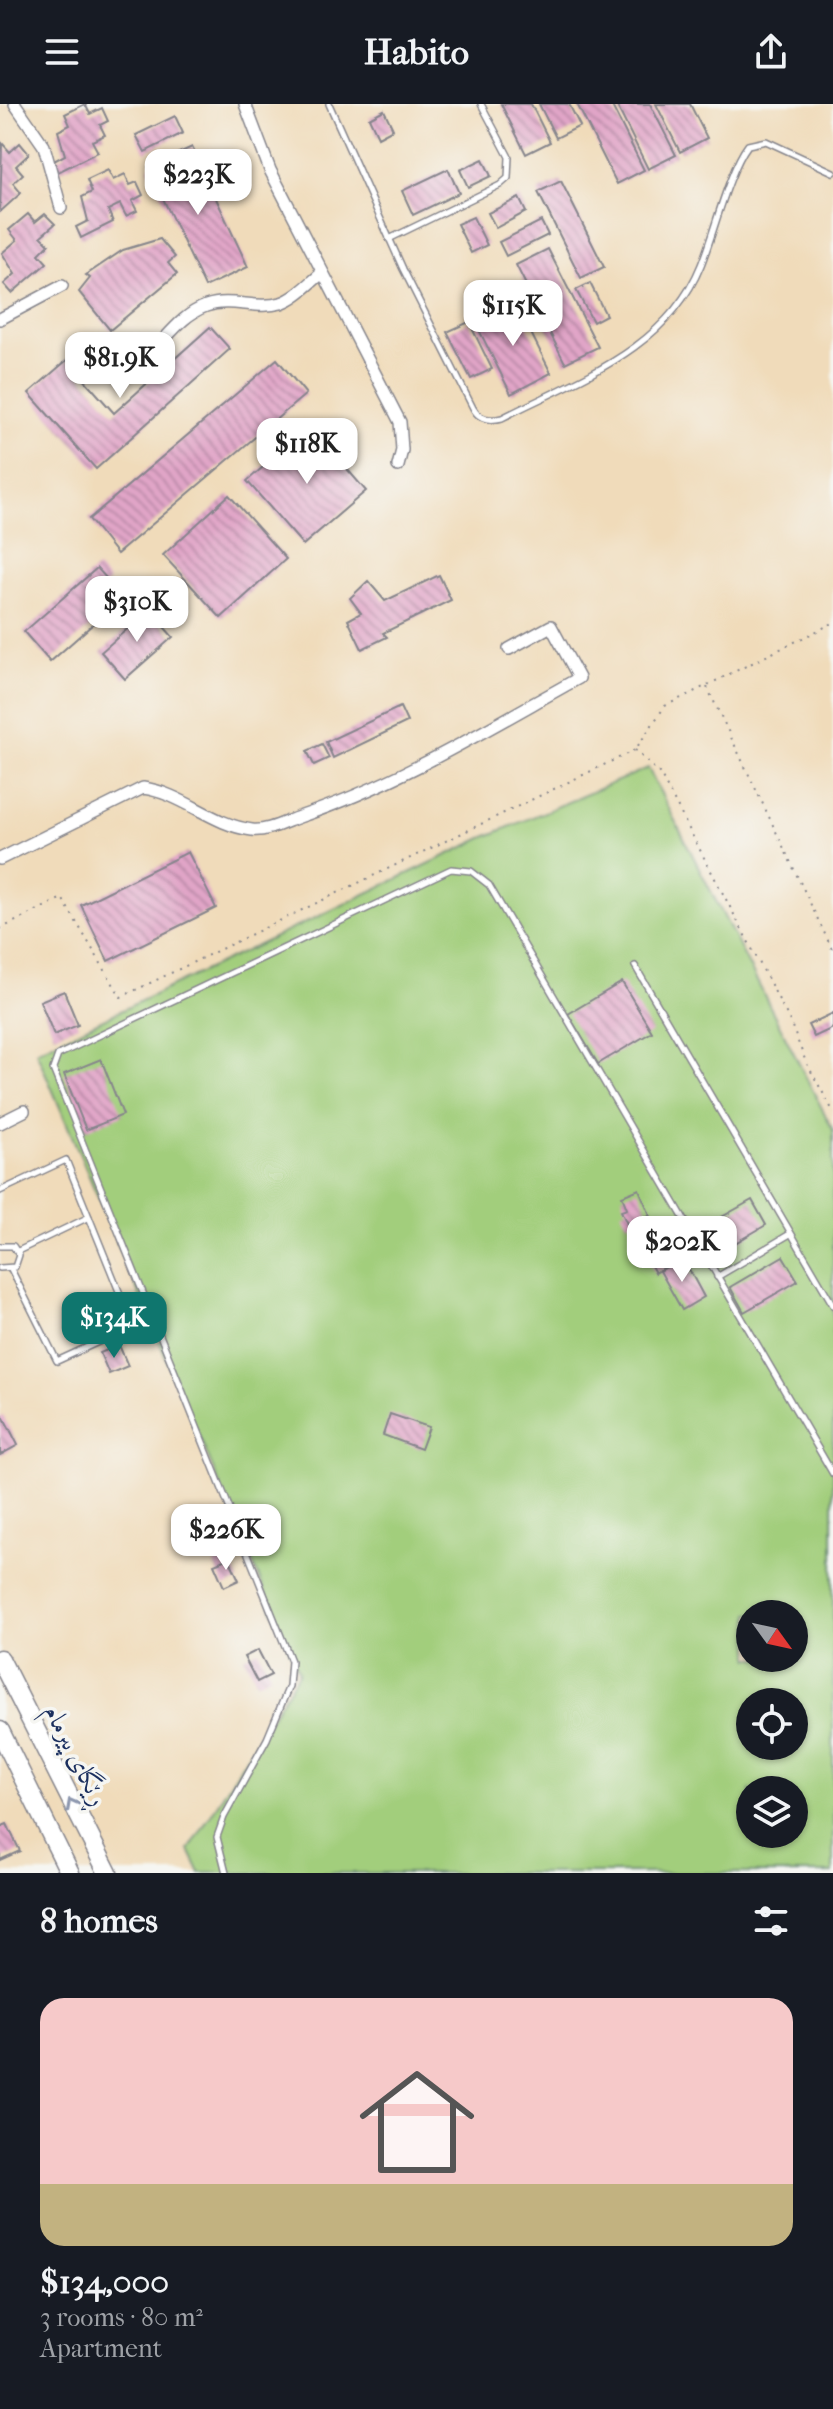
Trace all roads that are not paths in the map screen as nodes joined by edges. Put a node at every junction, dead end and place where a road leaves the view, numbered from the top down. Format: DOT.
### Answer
graph roads {
  1 [pos="15,104"];
  2 [pos="245,104"];
  3 [pos="329,104"];
  4 [pos="481,104"];
  5 [pos="833,172"];
  6 [pos="61,208"];
  7 [pos="389,239"];
  8 [pos="321,274"];
  9 [pos="62,286"];
  10 [pos="0,319"];
  11 [pos="154,350"];
  12 [pos="398,466"];
  13 [pos="509,649"];
  14 [pos="0,859"];
  15 [pos="635,966"];
  16 [pos="24,1111"];
  17 [pos="0,1123"];
  18 [pos="0,1191"];
  19 [pos="89,1217"];
  20 [pos="790,1234"];
  21 [pos="1,1244"];
  22 [pos="18,1251"];
  23 [pos="0,1268"];
  24 [pos="11,1269"];
  25 [pos="717,1277"];
  26 [pos="833,1305"];
  27 [pos="833,1474"];
  28 [pos="0,1659"];
  29 [pos="0,1731"];
  30 [pos="70,1873"];
  31 [pos="108,1873"];
  32 [pos="226,1873"];
  1 -- 6 [label="street"];
  2 -- 8 [label="street"];
  3 -- 7 [label="lane"];
  4 -- 7 [label="lane"];
  5 -- 7 [label="lane"];
  8 -- 11 [label="street"];
  8 -- 12 [label="street"];
  9 -- 10 [label="street"];
  13 -- 14 [label="street"];
  15 -- 20 [label="lane"];
  16 -- 17 [label="street"];
  18 -- 19 [label="lane"];
  19 -- 22 [label="lane"];
  19 -- 24 [label="lane"];
  20 -- 25 [label="lane"];
  20 -- 26 [label="lane"];
  21 -- 22 [label="lane"];
  22 -- 24 [label="lane"];
  23 -- 24 [label="lane"];
  25 -- 27 [label="lane"];
  25 -- 32 [label="lane"];
  31 -- 28 [label="highway, ڕێگای پیرمام, one-way"];
  29 -- 30 [label="highway"];
}
